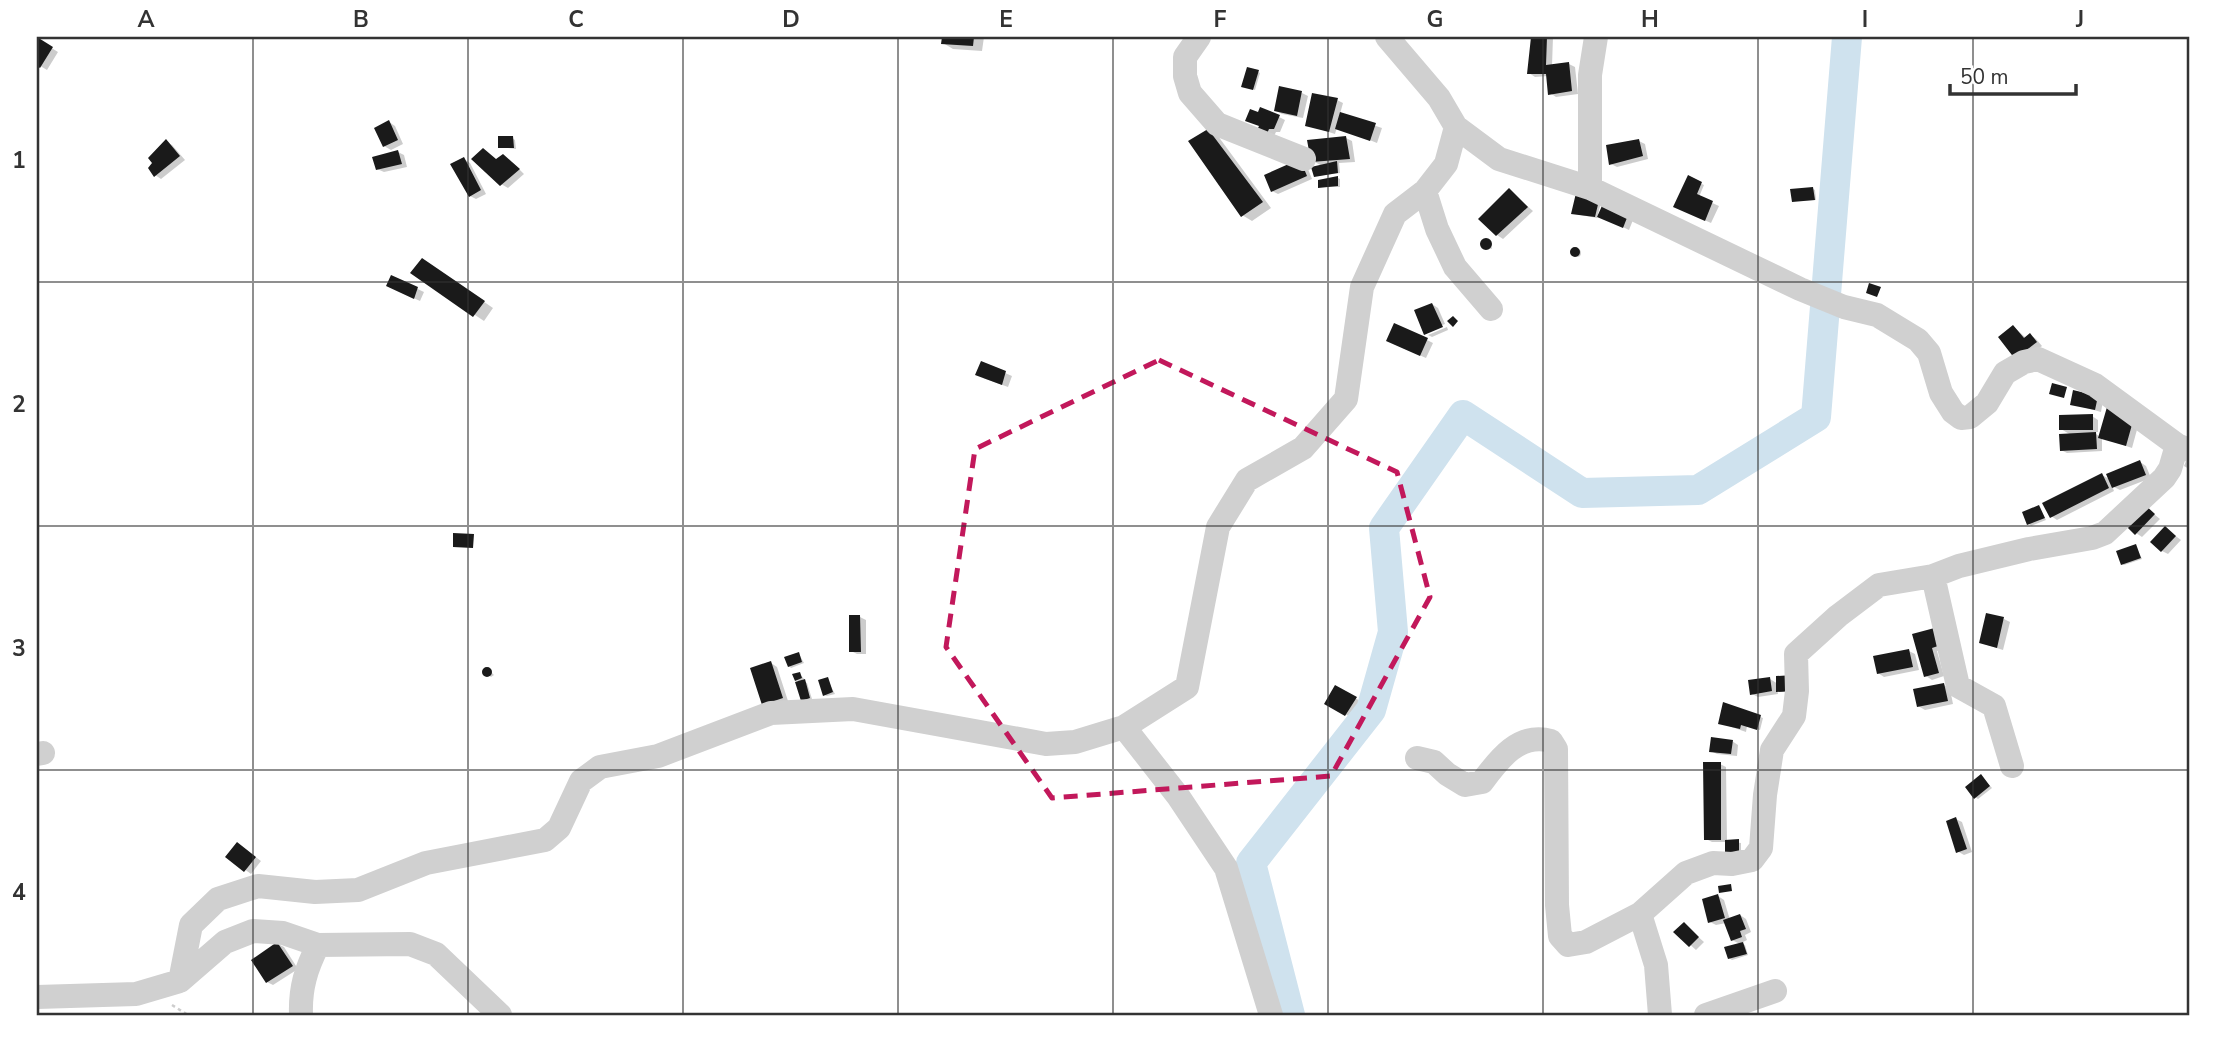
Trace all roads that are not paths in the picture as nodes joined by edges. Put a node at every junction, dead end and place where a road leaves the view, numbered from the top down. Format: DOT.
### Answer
graph roads {
  1 [pos="1199,37"];
  2 [pos="1387,37"];
  3 [pos="1596,37"];
  4 [pos="1456,127"];
  5 [pos="1304,159"];
  6 [pos="1590,188"];
  7 [pos="1425,191"];
  8 [pos="1491,309"];
  9 [pos="2183,448"];
  10 [pos="1933,576"];
  11 [pos="1124,727"];
  12 [pos="1417,758"];
  13 [pos="2012,766"];
  14 [pos="1640,914"];
  15 [pos="318,945"];
  16 [pos="180,981"];
  17 [pos="1775,991"];
  18 [pos="37,997"];
  19 [pos="301,1015"];
  20 [pos="500,1015"];
  21 [pos="1271,1015"];
  22 [pos="1660,1015"];
  23 [pos="1706,1015"];
  1 -- 5 [label="street"];
  2 -- 4 [label="street"];
  3 -- 6 [label="street"];
  4 -- 6 [label="street"];
  4 -- 7 [label="street"];
  6 -- 9 [label="street"];
  7 -- 8 [label="street"];
  7 -- 11 [label="street"];
  9 -- 10 [label="street"];
  10 -- 13 [label="street"];
  10 -- 14 [label="street"];
  11 -- 16 [label="street"];
  11 -- 21 [label="street"];
  12 -- 14 [label="street"];
  14 -- 22 [label="street"];
  15 -- 16 [label="street"];
  15 -- 19 [label="street"];
  15 -- 20 [label="street"];
  16 -- 18 [label="street"];
  17 -- 23 [label="street"];
}
